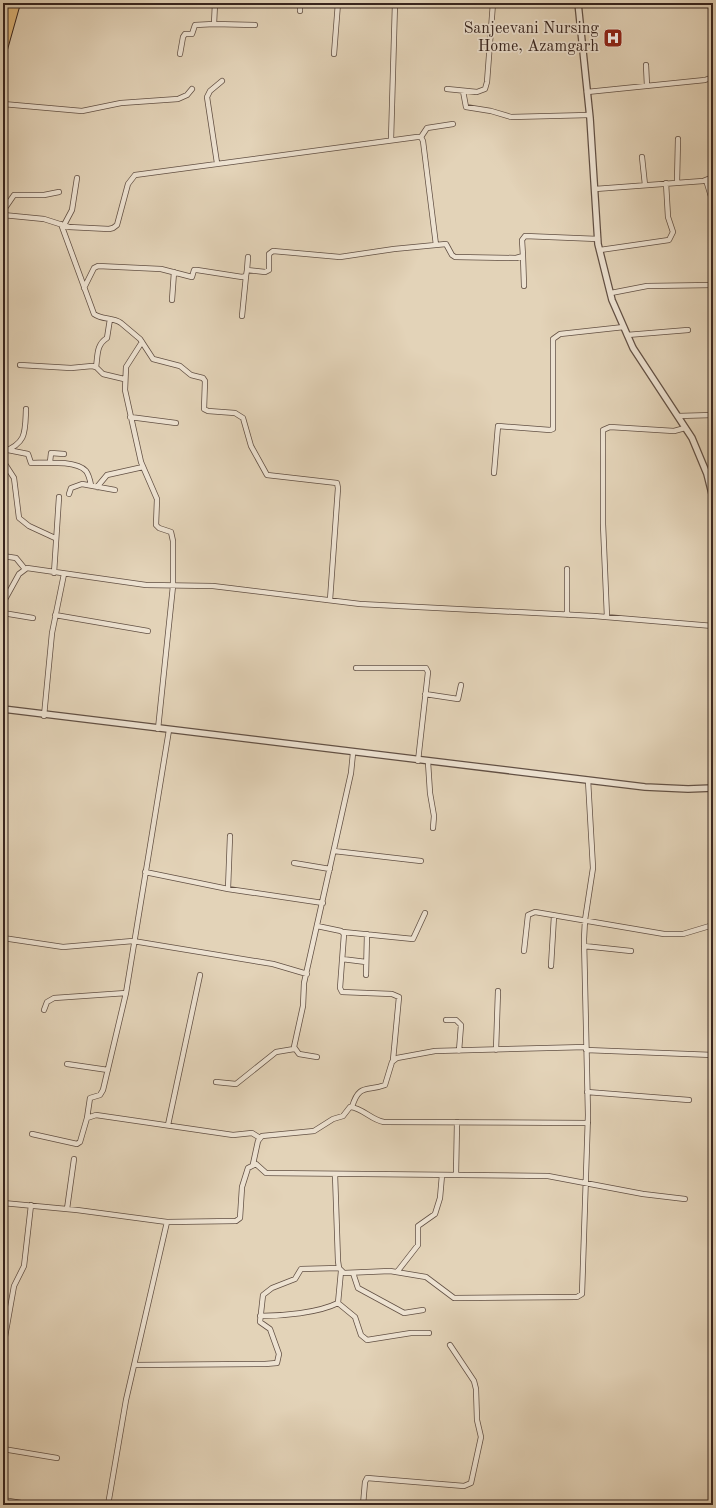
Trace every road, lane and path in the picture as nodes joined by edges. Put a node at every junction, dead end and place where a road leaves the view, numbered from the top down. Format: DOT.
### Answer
graph roads {
  1 [pos="9,3"];
  2 [pos="16,3"];
  3 [pos="215,3"];
  4 [pos="300,3"];
  5 [pos="338,3"];
  6 [pos="395,3"];
  7 [pos="493,3"];
  8 [pos="578,3"];
  9 [pos="300,11"];
  10 [pos="3,24"];
  11 [pos="214,24"];
  12 [pos="255,24"];
  13 [pos="3,49"];
  14 [pos="180,54"];
  15 [pos="334,54"];
  16 [pos="646,65"];
  17 [pos="713,77"];
  18 [pos="222,81"];
  19 [pos="647,86"];
  20 [pos="192,89"];
  21 [pos="447,89"];
  22 [pos="463,90"];
  23 [pos="587,92"];
  24 [pos="3,104"];
  25 [pos="590,115"];
  26 [pos="453,124"];
  27 [pos="421,138"];
  28 [pos="678,139"];
  29 [pos="391,140"];
  30 [pos="642,157"];
  31 [pos="217,163"];
  32 [pos="713,177"];
  33 [pos="76,178"];
  34 [pos="706,180"];
  35 [pos="677,182"];
  36 [pos="666,184"];
  37 [pos="645,185"];
  38 [pos="595,189"];
  39 [pos="59,192"];
  40 [pos="713,203"];
  41 [pos="3,211"];
  42 [pos="3,215"];
  43 [pos="62,224"];
  44 [pos="598,239"];
  45 [pos="436,245"];
  46 [pos="600,250"];
  47 [pos="523,256"];
  48 [pos="248,257"];
  49 [pos="247,270"];
  50 [pos="174,272"];
  51 [pos="246,276"];
  52 [pos="713,285"];
  53 [pos="524,286"];
  54 [pos="84,288"];
  55 [pos="611,293"];
  56 [pos="172,300"];
  57 [pos="242,316"];
  58 [pos="110,319"];
  59 [pos="624,327"];
  60 [pos="688,330"];
  61 [pos="627,335"];
  62 [pos="142,342"];
  63 [pos="20,365"];
  64 [pos="96,367"];
  65 [pos="124,378"];
  66 [pos="26,409"];
  67 [pos="713,415"];
  68 [pos="678,416"];
  69 [pos="130,417"];
  70 [pos="176,423"];
  71 [pos="685,428"];
  72 [pos="5,451"];
  73 [pos="64,454"];
  74 [pos="3,461"];
  75 [pos="50,462"];
  76 [pos="143,467"];
  77 [pos="494,473"];
  78 [pos="91,485"];
  79 [pos="97,487"];
  80 [pos="115,490"];
  81 [pos="69,494"];
  82 [pos="59,497"];
  83 [pos="713,498"];
  84 [pos="55,538"];
  85 [pos="3,556"];
  86 [pos="25,568"];
  87 [pos="568,569"];
  88 [pos="54,572"];
  89 [pos="64,574"];
  90 [pos="173,586"];
  91 [pos="330,600"];
  92 [pos="3,603"];
  93 [pos="3,613"];
  94 [pos="55,615"];
  95 [pos="567,615"];
  96 [pos="607,617"];
  97 [pos="33,618"];
  98 [pos="713,626"];
  99 [pos="148,631"];
  100 [pos="356,668"];
  101 [pos="461,685"];
  102 [pos="425,694"];
  103 [pos="3,709"];
  104 [pos="44,716"];
  105 [pos="158,729"];
  106 [pos="169,730"];
  107 [pos="353,753"];
  108 [pos="418,761"];
  109 [pos="428,762"];
  110 [pos="588,780"];
  111 [pos="713,788"];
  112 [pos="433,828"];
  113 [pos="230,836"];
  114 [pos="334,851"];
  115 [pos="421,861"];
  116 [pos="294,863"];
  117 [pos="330,869"];
  118 [pos="145,872"];
  119 [pos="228,889"];
  120 [pos="323,903"];
  121 [pos="425,913"];
  122 [pos="554,916"];
  123 [pos="585,920"];
  124 [pos="713,925"];
  125 [pos="318,926"];
  126 [pos="343,932"];
  127 [pos="367,934"];
  128 [pos="3,938"];
  129 [pos="134,941"];
  130 [pos="584,946"];
  131 [pos="524,951"];
  132 [pos="631,951"];
  133 [pos="342,958"];
  134 [pos="366,962"];
  135 [pos="551,966"];
  136 [pos="307,974"];
  137 [pos="200,975"];
  138 [pos="366,975"];
  139 [pos="498,991"];
  140 [pos="126,993"];
  141 [pos="44,1010"];
  142 [pos="446,1020"];
  143 [pos="586,1048"];
  144 [pos="294,1049"];
  145 [pos="496,1050"];
  146 [pos="460,1051"];
  147 [pos="713,1055"];
  148 [pos="317,1057"];
  149 [pos="393,1060"];
  150 [pos="67,1064"];
  151 [pos="108,1070"];
  152 [pos="216,1082"];
  153 [pos="587,1092"];
  154 [pos="689,1100"];
  155 [pos="352,1107"];
  156 [pos="87,1118"];
  157 [pos="457,1122"];
  158 [pos="588,1123"];
  159 [pos="168,1125"];
  160 [pos="32,1134"];
  161 [pos="260,1138"];
  162 [pos="74,1159"];
  163 [pos="253,1164"];
  164 [pos="335,1174"];
  165 [pos="442,1175"];
  166 [pos="456,1175"];
  167 [pos="586,1184"];
  168 [pos="685,1199"];
  169 [pos="3,1203"];
  170 [pos="31,1205"];
  171 [pos="68,1209"];
  172 [pos="166,1222"];
  173 [pos="340,1270"];
  174 [pos="397,1272"];
  175 [pos="353,1273"];
  176 [pos="338,1303"];
  177 [pos="423,1310"];
  178 [pos="260,1316"];
  179 [pos="429,1333"];
  180 [pos="450,1345"];
  181 [pos="3,1348"];
  182 [pos="134,1365"];
  183 [pos="3,1449"];
  184 [pos="57,1458"];
  185 [pos="3,1500"];
  186 [pos="33,1505"];
  187 [pos="108,1505"];
  188 [pos="363,1505"];
  1 -- 10 [label="highway"];
  2 -- 13 [label="highway"];
  3 -- 11 [label="street"];
  4 -- 9 [label="street"];
  5 -- 15 [label="street"];
  6 -- 29 [label="street"];
  7 -- 22 [label="street"];
  8 -- 23 [label="street"];
  11 -- 12 [label="street"];
  11 -- 14 [label="street"];
  16 -- 19 [label="street"];
  17 -- 19 [label="street"];
  18 -- 31 [label="street"];
  19 -- 23 [label="street"];
  20 -- 24 [label="street"];
  21 -- 22 [label="street"];
  22 -- 25 [label="street"];
  23 -- 25 [label="street"];
  25 -- 38 [label="street"];
  26 -- 27 [label="street"];
  27 -- 29 [label="street"];
  27 -- 45 [label="street"];
  28 -- 35 [label="street"];
  29 -- 31 [label="street"];
  30 -- 37 [label="street"];
  31 -- 43 [label="street"];
  32 -- 34 [label="street"];
  33 -- 43 [label="street"];
  34 -- 35 [label="street"];
  34 -- 40 [label="street"];
  35 -- 36 [label="street"];
  36 -- 37 [label="street"];
  36 -- 46 [label="street"];
  37 -- 38 [label="street"];
  38 -- 44 [label="street"];
  39 -- 41 [label="street"];
  42 -- 43 [label="street"];
  43 -- 54 [label="street"];
  44 -- 46 [label="street"];
  44 -- 47 [label="street"];
  45 -- 47 [label="street"];
  45 -- 49 [label="street"];
  46 -- 55 [label="street"];
  47 -- 53 [label="street"];
  48 -- 49 [label="street"];
  49 -- 51 [label="street"];
  50 -- 51 [label="street"];
  50 -- 54 [label="street"];
  50 -- 56 [label="street"];
  51 -- 57 [label="street"];
  52 -- 55 [label="street"];
  54 -- 58 [label="street"];
  55 -- 59 [label="street"];
  58 -- 62 [label="street"];
  58 -- 64 [label="street"];
  59 -- 61 [label="street"];
  59 -- 77 [label="street"];
  60 -- 61 [label="street"];
  61 -- 68 [label="street"];
  62 -- 65 [label="street"];
  62 -- 91 [label="street"];
  63 -- 64 [label="street"];
  64 -- 65 [label="street"];
  65 -- 69 [label="street"];
  66 -- 72 [label="street"];
  67 -- 68 [label="street"];
  68 -- 71 [label="street"];
  69 -- 70 [label="street"];
  69 -- 76 [label="street"];
  71 -- 83 [label="street"];
  71 -- 96 [label="street"];
  72 -- 75 [label="street"];
  73 -- 75 [label="street"];
  74 -- 84 [label="street"];
  75 -- 78 [label="street"];
  76 -- 79 [label="street"];
  76 -- 90 [label="street"];
  78 -- 79 [label="street"];
  78 -- 81 [label="street"];
  79 -- 80 [label="street"];
  82 -- 84 [label="street"];
  84 -- 88 [label="street"];
  85 -- 86 [label="street"];
  86 -- 88 [label="street"];
  86 -- 92 [label="street"];
  87 -- 95 [label="street"];
  88 -- 89 [label="street"];
  89 -- 90 [label="street"];
  89 -- 94 [label="street"];
  90 -- 91 [label="street"];
  90 -- 105 [label="street"];
  91 -- 95 [label="street"];
  93 -- 97 [label="street"];
  94 -- 99 [label="street"];
  94 -- 104 [label="street"];
  95 -- 96 [label="street"];
  96 -- 98 [label="street"];
  100 -- 102 [label="street"];
  101 -- 102 [label="street"];
  102 -- 108 [label="street"];
  103 -- 104 [label="street"];
  104 -- 105 [label="street"];
  105 -- 106 [label="street"];
  106 -- 107 [label="street"];
  106 -- 118 [label="street"];
  107 -- 108 [label="street"];
  107 -- 114 [label="street"];
  108 -- 109 [label="street"];
  109 -- 110 [label="street"];
  109 -- 112 [label="street"];
  110 -- 111 [label="street"];
  110 -- 123 [label="street"];
  113 -- 119 [label="street"];
  114 -- 115 [label="street"];
  114 -- 117 [label="street"];
  116 -- 117 [label="street"];
  117 -- 120 [label="street"];
  118 -- 119 [label="street"];
  118 -- 129 [label="street"];
  119 -- 120 [label="street"];
  120 -- 125 [label="street"];
  121 -- 127 [label="street"];
  122 -- 123 [label="street"];
  122 -- 131 [label="street"];
  122 -- 135 [label="street"];
  123 -- 124 [label="street"];
  123 -- 130 [label="street"];
  125 -- 126 [label="street"];
  125 -- 136 [label="street"];
  126 -- 127 [label="street"];
  126 -- 133 [label="street"];
  127 -- 134 [label="street"];
  128 -- 129 [label="street"];
  129 -- 136 [label="street"];
  129 -- 140 [label="street"];
  130 -- 132 [label="street"];
  130 -- 143 [label="street"];
  133 -- 134 [label="street"];
  133 -- 149 [label="street"];
  134 -- 138 [label="street"];
  136 -- 144 [label="street"];
  137 -- 159 [label="street"];
  139 -- 145 [label="street"];
  140 -- 141 [label="street"];
  140 -- 151 [label="street"];
  142 -- 146 [label="street"];
  143 -- 145 [label="street"];
  143 -- 147 [label="street"];
  143 -- 153 [label="street"];
  144 -- 148 [label="street"];
  144 -- 152 [label="street"];
  145 -- 146 [label="street"];
  146 -- 149 [label="street"];
  149 -- 155 [label="street"];
  150 -- 151 [label="street"];
  151 -- 156 [label="street"];
  153 -- 154 [label="street"];
  153 -- 158 [label="street"];
  155 -- 157 [label="street"];
  155 -- 161 [label="street"];
  156 -- 159 [label="street"];
  156 -- 160 [label="street"];
  157 -- 158 [label="street"];
  157 -- 166 [label="street"];
  158 -- 167 [label="street"];
  159 -- 161 [label="street"];
  161 -- 163 [label="street"];
  162 -- 171 [label="street"];
  163 -- 164 [label="street"];
  163 -- 172 [label="street"];
  164 -- 165 [label="street"];
  164 -- 173 [label="street"];
  165 -- 166 [label="street"];
  165 -- 174 [label="street"];
  166 -- 167 [label="street"];
  167 -- 168 [label="street"];
  167 -- 174 [label="street"];
  169 -- 170 [label="street"];
  170 -- 171 [label="street"];
  170 -- 181 [label="street"];
  171 -- 172 [label="street"];
  172 -- 182 [label="street"];
  173 -- 175 [label="street"];
  173 -- 176 [label="street"];
  173 -- 178 [label="street"];
  174 -- 175 [label="street"];
  175 -- 177 [label="street"];
  176 -- 178 [label="street"];
  176 -- 179 [label="street"];
  178 -- 182 [label="street"];
  180 -- 188 [label="street"];
  182 -- 187 [label="street"];
  183 -- 184 [label="street"];
  185 -- 186 [label="street"];
}
